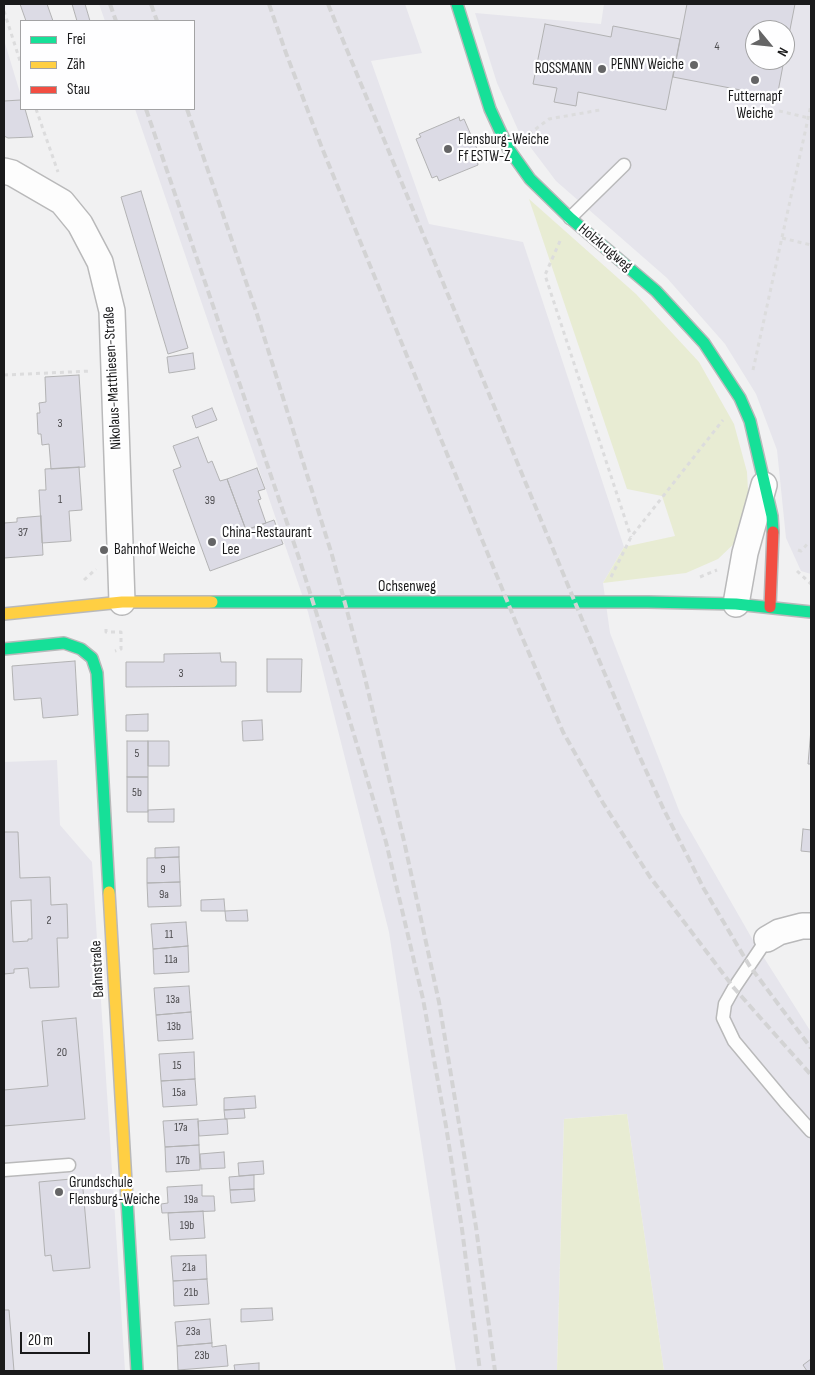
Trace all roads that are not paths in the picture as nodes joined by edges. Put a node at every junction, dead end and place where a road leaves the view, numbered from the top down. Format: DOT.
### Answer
graph roads {
  1 [pos="457,4"];
  2 [pos="624,165"];
  3 [pos="4,171"];
  4 [pos="570,218"];
  5 [pos="764,484"];
  6 [pos="122,602"];
  7 [pos="736,604"];
  8 [pos="770,607"];
  9 [pos="811,612"];
  10 [pos="4,614"];
  11 [pos="4,649"];
  12 [pos="811,926"];
  13 [pos="767,939"];
  14 [pos="811,1131"];
  15 [pos="69,1165"];
  16 [pos="4,1170"];
  17 [pos="137,1371"];
  1 -- 4 [label="street, Holzkrugweg"];
  2 -- 4 [label="lane"];
  3 -- 6 [label="street, Nikolaus-Matthiesen-Straße"];
  4 -- 5 [label="street, Holzkrugweg"];
  5 -- 7 [label="street, Holzkrugweg"];
  5 -- 8 [label="street, Holzkrugweg"];
  6 -- 7 [label="street, Ochsenweg"];
  6 -- 10 [label="street, Ochsenweg"];
  7 -- 8 [label="street, Ochsenweg"];
  8 -- 9 [label="street, Ochsenweg"];
  11 -- 17 [label="street, Bahnstraße"];
  12 -- 13 [label="street"];
  13 -- 14 [label="lane"];
  15 -- 16 [label="lane"];
}
